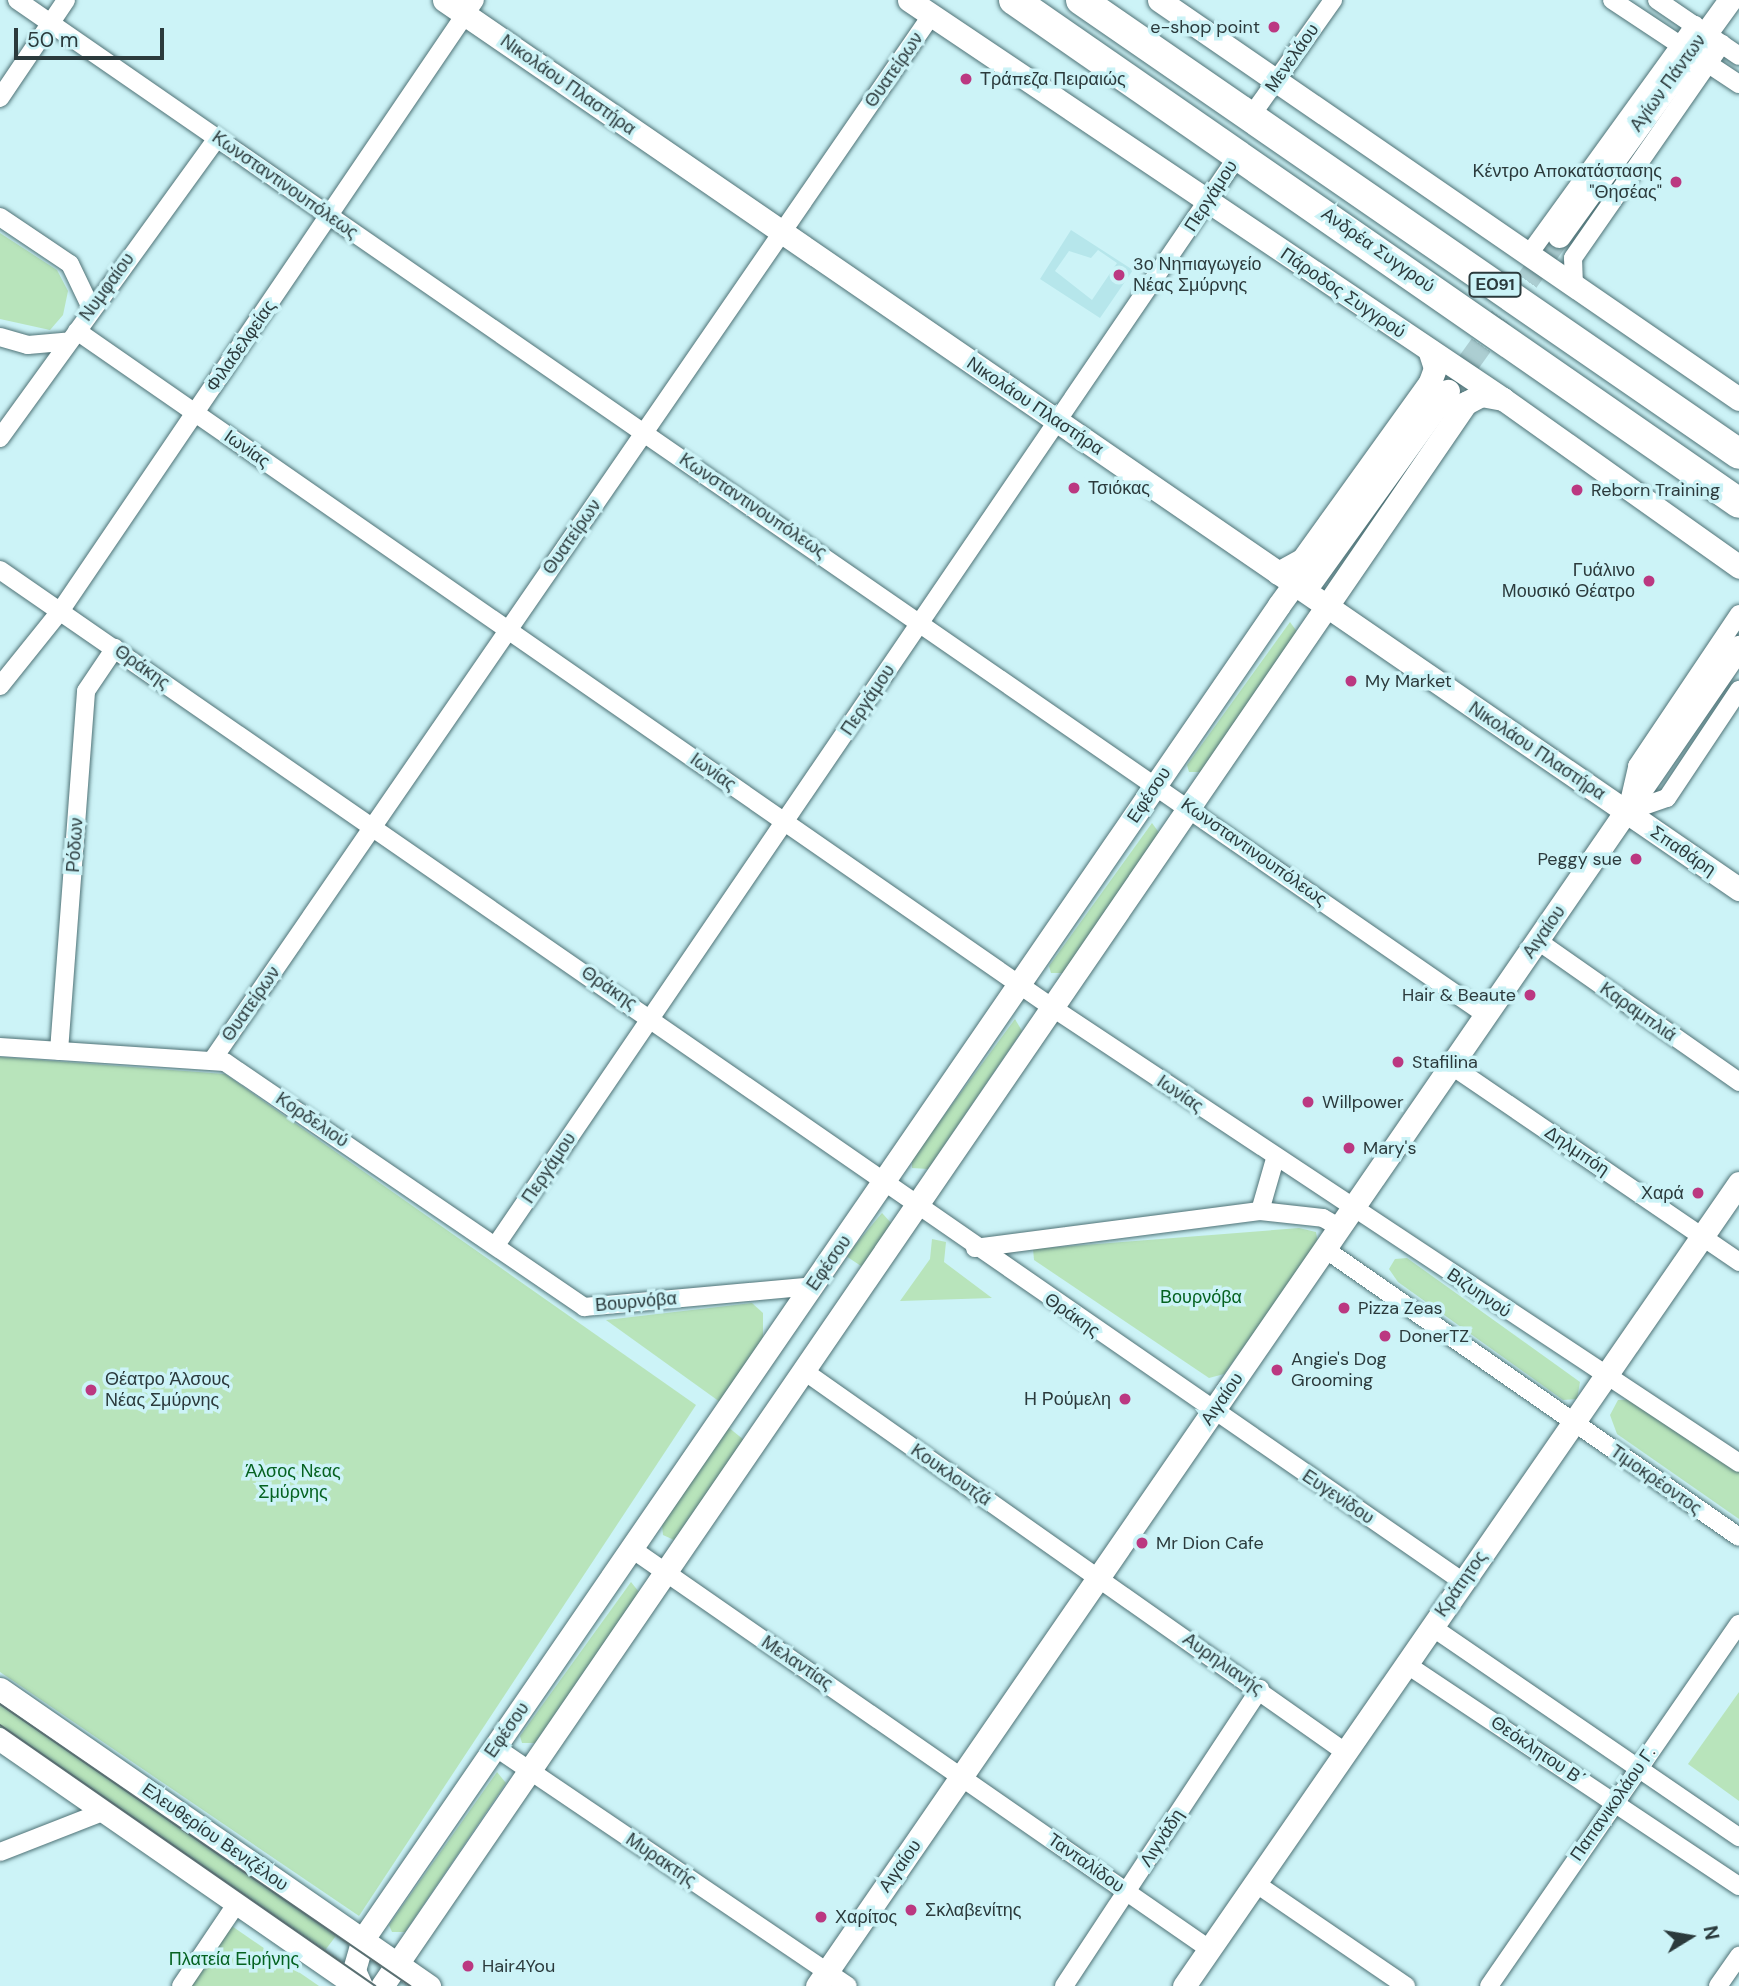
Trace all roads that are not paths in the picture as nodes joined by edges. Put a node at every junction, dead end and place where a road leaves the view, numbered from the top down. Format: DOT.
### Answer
graph roads {
  1 [pos="17,0"];
  2 [pos="66,0"];
  3 [pos="444,0"];
  4 [pos="909,0"];
  5 [pos="1014,0"];
  6 [pos="1081,0"];
  7 [pos="1159,0"];
  8 [pos="1333,0"];
  9 [pos="1612,0"];
  10 [pos="1657,0"];
  11 [pos="1730,0"];
  12 [pos="470,7"];
  13 [pos="931,16"];
  14 [pos="51,23"];
  15 [pos="1707,34"];
  16 [pos="1693,53"];
  17 [pos="1739,56"];
  18 [pos="1277,79"];
  19 [pos="1739,84"];
  20 [pos="0,98"];
  21 [pos="1251,117"];
  22 [pos="217,138"];
  23 [pos="1239,154"];
  24 [pos="1208,203"];
  25 [pos="331,216"];
  26 [pos="0,217"];
  27 [pos="782,233"];
  28 [pos="1559,236"];
  29 [pos="1529,254"];
  30 [pos="1574,285"];
  31 [pos="92,308"];
  32 [pos="71,336"];
  33 [pos="0,337"];
  34 [pos="1429,350"];
  35 [pos="1448,391"];
  36 [pos="1503,398"];
  37 [pos="1739,399"];
  38 [pos="194,412"];
  39 [pos="1058,421"];
  40 [pos="645,432"];
  41 [pos="0,438"];
  42 [pos="1739,454"];
  43 [pos="1739,503"];
  44 [pos="1739,567"];
  45 [pos="0,570"];
  46 [pos="1295,579"];
  47 [pos="1325,607"];
  48 [pos="61,610"];
  49 [pos="1739,614"];
  50 [pos="922,622"];
  51 [pos="508,630"];
  52 [pos="115,648"];
  53 [pos="1739,648"];
  54 [pos="0,686"];
  55 [pos="1739,690"];
  56 [pos="1157,784"];
  57 [pos="1190,807"];
  58 [pos="1626,812"];
  59 [pos="785,822"];
  60 [pos="373,827"];
  61 [pos="1739,889"];
  62 [pos="1538,941"];
  63 [pos="1019,985"];
  64 [pos="1053,1008"];
  65 [pos="1486,1015"];
  66 [pos="652,1017"];
  67 [pos="0,1047"];
  68 [pos="59,1051"];
  69 [pos="213,1059"];
  70 [pos="1452,1066"];
  71 [pos="1739,1082"];
  72 [pos="1275,1158"];
  73 [pos="1739,1183"];
  74 [pos="883,1184"];
  75 [pos="916,1207"];
  76 [pos="1353,1209"];
  77 [pos="1260,1211"];
  78 [pos="1340,1228"];
  79 [pos="1702,1237"];
  80 [pos="496,1245"];
  81 [pos="975,1248"];
  82 [pos="1325,1249"];
  83 [pos="1739,1262"];
  84 [pos="813,1286"];
  85 [pos="584,1307"];
  86 [pos="804,1371"];
  87 [pos="1607,1374"];
  88 [pos="1212,1413"];
  89 [pos="1573,1422"];
  90 [pos="1739,1463"];
  91 [pos="1739,1537"];
  92 [pos="632,1549"];
  93 [pos="666,1573"];
  94 [pos="1099,1578"];
  95 [pos="1463,1582"];
  96 [pos="1739,1624"];
  97 [pos="1432,1627"];
  98 [pos="1406,1664"];
  99 [pos="0,1689"];
  100 [pos="1260,1689"];
  101 [pos="0,1739"];
  102 [pos="495,1747"];
  103 [pos="1345,1752"];
  104 [pos="1638,1769"];
  105 [pos="530,1772"];
  106 [pos="962,1776"];
  107 [pos="1614,1802"];
  108 [pos="105,1811"];
  109 [pos="1739,1838"];
  110 [pos="0,1852"];
  111 [pos="1255,1883"];
  112 [pos="1739,1886"];
  113 [pos="1126,1891"];
  114 [pos="237,1903"];
  115 [pos="363,1939"];
  116 [pos="1209,1949"];
  117 [pos="1739,1956"];
  118 [pos="398,1964"];
  119 [pos="822,1979"];
  120 [pos="181,1986"];
  121 [pos="359,1986"];
  122 [pos="382,1986"];
  123 [pos="429,1986"];
  124 [pos="848,1986"];
  125 [pos="1064,1986"];
  126 [pos="1184,1986"];
  127 [pos="1406,1986"];
  128 [pos="1489,1986"];
  129 [pos="1718,1986"];
  1 -- 14 [label="street, Κωνσταντινουπόλεως"];
  2 -- 14 [label="street"];
  3 -- 12 [label="street, Νικολάου Πλαστήρα"];
  4 -- 13 [label="street, Πάροδος Συγγρού"];
  5 -- 23 [label="highway, Ανδρέα Συγγρού / ΕΟ91"];
  6 -- 21 [label="highway, Ανδρέα Συγγρού / ΕΟ91"];
  7 -- 18 [label="street"];
  8 -- 18 [label="street, Μενελάου"];
  9 -- 16 [label="street"];
  10 -- 15 [label="street"];
  11 -- 15 [label="street, Αγίων Πάντων"];
  12 -- 25 [label="street, Φιλαδελφείας"];
  12 -- 27 [label="street, Νικολάου Πλαστήρα"];
  13 -- 24 [label="street, Πάροδος Συγγρού"];
  13 -- 27 [label="street, Θυατείρων"];
  14 -- 20 [label="street"];
  14 -- 22 [label="street, Κωνσταντινουπόλεως"];
  15 -- 16 [label="street, Αγίων Πάντων"];
  15 -- 17 [label="street"];
  16 -- 19 [label="street"];
  16 -- 28 [label="street, Αγίων Πάντων"];
  16 -- 29 [label="street, Αγίων Πάντων"];
  16 -- 30 [label="street, Αγίων Πάντων"];
  18 -- 21 [label="street, Μενελάου"];
  18 -- 29 [label="street"];
  21 -- 42 [label="highway, Ανδρέα Συγγρού / ΕΟ91"];
  22 -- 25 [label="street, Κωνσταντινουπόλεως"];
  22 -- 31 [label="street, Νυμφαίου"];
  23 -- 24 [label="street, Περγάμου"];
  23 -- 43 [label="highway, Ανδρέα Συγγρού / ΕΟ91"];
  24 -- 34 [label="street, Πάροδος Συγγρού"];
  24 -- 39 [label="street, Περγάμου"];
  25 -- 38 [label="street, Φιλαδελφείας"];
  25 -- 40 [label="street, Κωνσταντινουπόλεως"];
  26 -- 31 [label="street"];
  27 -- 39 [label="street, Νικολάου Πλαστήρα"];
  27 -- 40 [label="street, Θυατείρων"];
  29 -- 30 [label="street"];
  30 -- 37 [label="street"];
  31 -- 32 [label="street, Νυμφαίου"];
  32 -- 33 [label="street"];
  32 -- 38 [label="street, Ιωνίας"];
  32 -- 41 [label="street, Νυμφαίου"];
  34 -- 36 [label="street, Πάροδος Συγγρού"];
  34 -- 46 [label="street"];
  35 -- 46 [label="street"];
  36 -- 44 [label="street, Πάροδος Συγγρού"];
  36 -- 47 [label="street"];
  38 -- 48 [label="street, Φιλαδελφείας"];
  38 -- 51 [label="street, Ιωνίας"];
  39 -- 46 [label="street, Νικολάου Πλαστήρα"];
  39 -- 50 [label="street, Περγάμου"];
  40 -- 50 [label="street, Κωνσταντινουπόλεως"];
  40 -- 51 [label="street, Θυατείρων"];
  45 -- 48 [label="street, Θράκης"];
  46 -- 47 [label="street"];
  46 -- 56 [label="street, Εφέσου"];
  47 -- 57 [label="street"];
  47 -- 58 [label="street, Νικολάου Πλαστήρα"];
  48 -- 52 [label="street, Θράκης"];
  48 -- 54 [label="street, Φιλαδελφείας"];
  49 -- 58 [label="street, Αιγαίου"];
  50 -- 56 [label="street, Κωνσταντινουπόλεως"];
  50 -- 59 [label="street, Περγάμου"];
  51 -- 59 [label="street, Ιωνίας"];
  51 -- 60 [label="street, Θυατείρων"];
  52 -- 60 [label="street, Θράκης"];
  52 -- 68 [label="street, Ρόδων"];
  53 -- 58 [label="street, Αιγαίου"];
  55 -- 58 [label="street"];
  56 -- 57 [label="street, Κωνσταντινουπόλεως"];
  56 -- 63 [label="street, Εφέσου"];
  57 -- 64 [label="street"];
  57 -- 65 [label="street, Κωνσταντινουπόλεως"];
  58 -- 61 [label="street, Σπαθάρη"];
  58 -- 62 [label="street, Αιγαίου"];
  59 -- 63 [label="street, Ιωνίας"];
  59 -- 66 [label="street, Περγάμου"];
  60 -- 66 [label="street, Θράκης"];
  60 -- 69 [label="street, Θυατείρων"];
  62 -- 65 [label="street, Αιγαίου"];
  62 -- 71 [label="street, Καραμπλιά"];
  63 -- 64 [label="street, Ιωνίας"];
  63 -- 74 [label="street, Εφέσου"];
  64 -- 72 [label="street, Ιωνίας"];
  64 -- 75 [label="street"];
  65 -- 70 [label="street, Αιγαίου"];
  66 -- 74 [label="street, Θράκης"];
  66 -- 80 [label="street, Περγάμου"];
  67 -- 68 [label="street, Κορδελιού"];
  68 -- 69 [label="street, Κορδελιού"];
  69 -- 80 [label="street, Κορδελιού"];
  70 -- 76 [label="street, Αιγαίου"];
  70 -- 79 [label="street, Δηλμπόη"];
  72 -- 76 [label="street, Ιωνίας"];
  72 -- 77 [label="street"];
  73 -- 79 [label="street, Κράτητος"];
  74 -- 75 [label="street, Θράκης"];
  74 -- 84 [label="street, Εφέσου"];
  75 -- 81 [label="street, Θράκης"];
  75 -- 86 [label="street"];
  76 -- 78 [label="street, Αιγαίου"];
  76 -- 87 [label="street, Βιζυηνού"];
  77 -- 78 [label="street"];
  77 -- 81 [label="street"];
  78 -- 82 [label="street, Αιγαίου"];
  79 -- 83 [label="street, Δηλμπόη"];
  79 -- 87 [label="street, Κράτητος"];
  80 -- 85 [label="street, Κορδελιού"];
  81 -- 88 [label="street, Θράκης"];
  82 -- 88 [label="street, Αιγαίου"];
  82 -- 89 [label="street"];
  84 -- 85 [label="street, Βουρνόβα"];
  84 -- 92 [label="street, Εφέσου"];
  86 -- 93 [label="street"];
  86 -- 94 [label="street, Κουκλουτζά"];
  87 -- 89 [label="street, Κράτητος"];
  87 -- 90 [label="street"];
  88 -- 94 [label="street, Αιγαίου"];
  88 -- 95 [label="street, Ευγενίδου"];
  89 -- 91 [label="street, Τιμοκρέοντος"];
  89 -- 95 [label="street, Κράτητος"];
  92 -- 93 [label="street, Μελαντίας"];
  92 -- 102 [label="street, Εφέσου"];
  93 -- 105 [label="street"];
  93 -- 106 [label="street, Μελαντίας"];
  94 -- 100 [label="street, Αυρηλιανής"];
  94 -- 106 [label="street, Αιγαίου"];
  95 -- 97 [label="street, Κράτητος"];
  96 -- 104 [label="street, Παπανικολάου Γ."];
  97 -- 98 [label="street, Κράτητος"];
  97 -- 104 [label="street"];
  98 -- 103 [label="street, Κράτητος"];
  98 -- 107 [label="street, Θεόκλητου Β΄"];
  99 -- 115 [label="street, Ελευθερίου Βενιζέλου"];
  100 -- 103 [label="street, Αυρηλιανής"];
  100 -- 113 [label="street, Λιγνάδη"];
  101 -- 108 [label="street"];
  102 -- 105 [label="street, Μυρακτής"];
  102 -- 115 [label="street, Εφέσου"];
  103 -- 111 [label="street, Κράτητος"];
  104 -- 107 [label="street, Παπανικολάου Γ."];
  104 -- 109 [label="street"];
  105 -- 118 [label="street"];
  105 -- 119 [label="street, Μυρακτής"];
  106 -- 113 [label="street, Τανταλίδου"];
  106 -- 119 [label="street, Αιγαίου"];
  107 -- 112 [label="street, Θεόκλητου Β΄"];
  107 -- 128 [label="street, Παπανικολάου Γ."];
  108 -- 110 [label="street"];
  108 -- 114 [label="street"];
  111 -- 116 [label="street, Κράτητος"];
  111 -- 127 [label="street"];
  113 -- 116 [label="street, Τανταλίδου"];
  113 -- 125 [label="street, Λιγνάδη"];
  114 -- 120 [label="street"];
  114 -- 121 [label="street"];
  115 -- 118 [label="street, Ελευθερίου Βενιζέλου"];
  115 -- 121 [label="street, Εφέσου"];
  116 -- 126 [label="street, Κράτητος"];
  117 -- 129 [label="street"];
  118 -- 122 [label="street"];
  118 -- 123 [label="street, Ελευθερίου Βενιζέλου"];
  119 -- 124 [label="street, Μυρακτής"];
}
